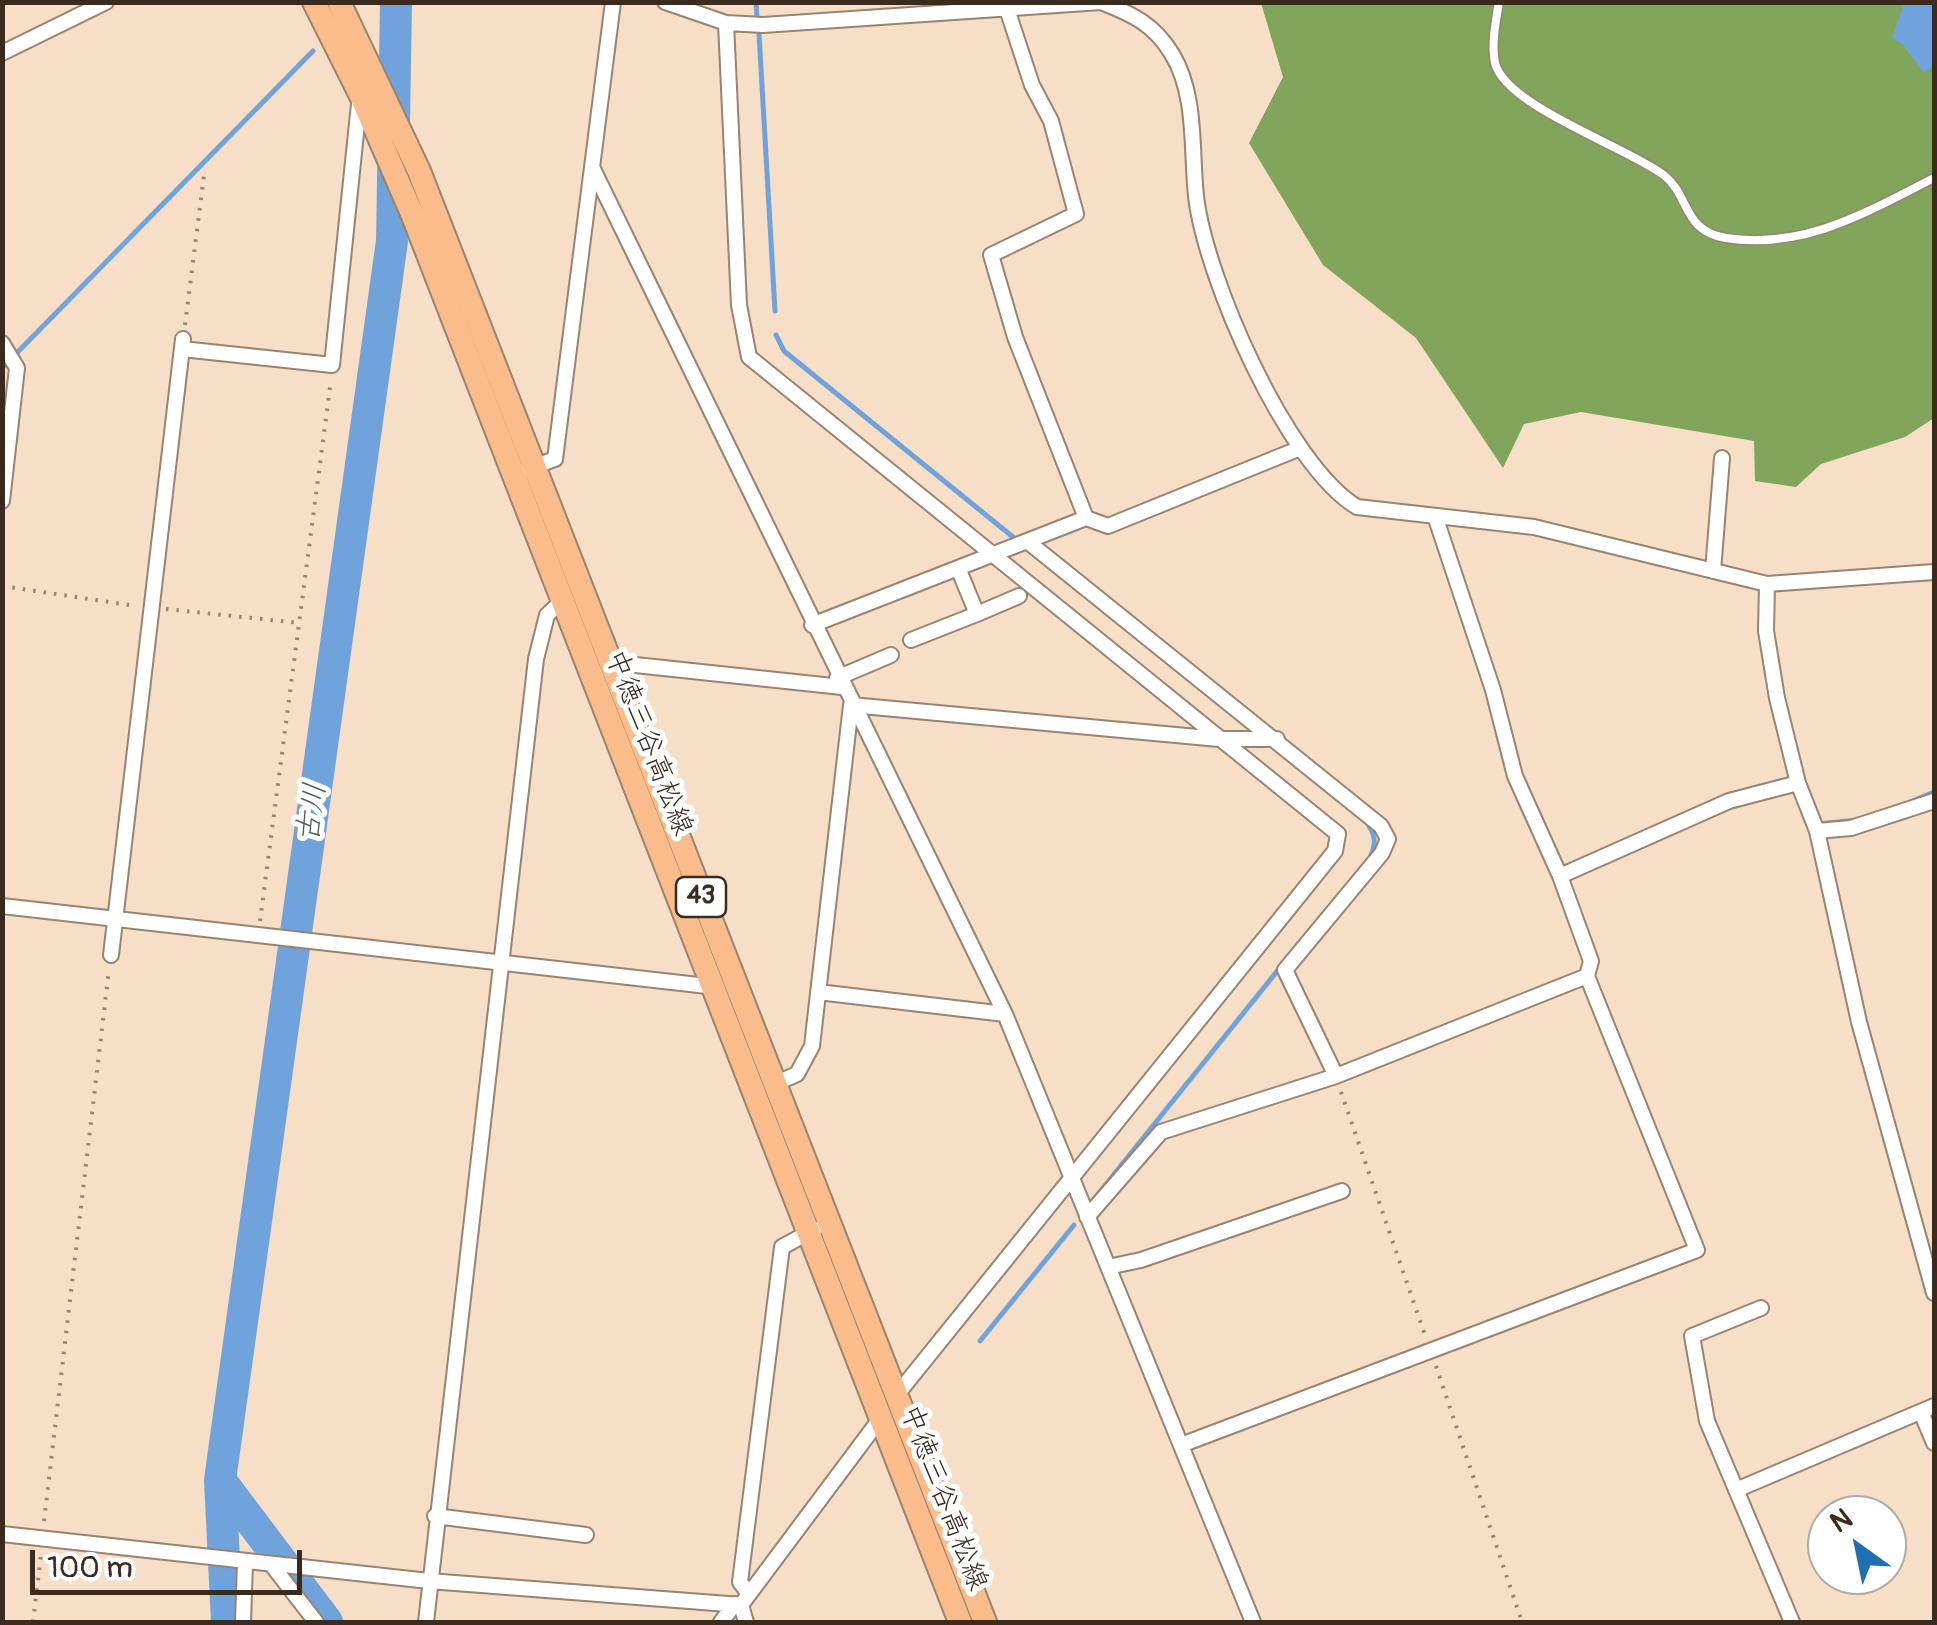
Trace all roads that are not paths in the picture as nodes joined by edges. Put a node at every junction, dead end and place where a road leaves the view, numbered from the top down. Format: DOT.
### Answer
graph roads {
  1 [pos="106,2"];
  2 [pos="314,2"];
  3 [pos="339,2"];
  4 [pos="613,2"];
  5 [pos="665,2"];
  6 [pos="1500,2"];
  7 [pos="921,8"];
  8 [pos="1006,9"];
  9 [pos="726,22"];
  10 [pos="2,53"];
  11 [pos="361,95"];
  12 [pos="593,169"];
  13 [pos="1934,178"];
  14 [pos="8,353"];
  15 [pos="1298,449"];
  16 [pos="1722,458"];
  17 [pos="523,470"];
  18 [pos="2,502"];
  19 [pos="1434,516"];
  20 [pos="1086,518"];
  21 [pos="1026,541"];
  22 [pos="990,556"];
  23 [pos="958,568"];
  24 [pos="1713,571"];
  25 [pos="1934,572"];
  26 [pos="1767,584"];
  27 [pos="572,595"];
  28 [pos="1019,596"];
  29 [pos="977,614"];
  30 [pos="812,624"];
  31 [pos="911,640"];
  32 [pos="891,655"];
  33 [pos="612,670"];
  34 [pos="839,682"];
  35 [pos="851,706"];
  36 [pos="1219,739"];
  37 [pos="1277,739"];
  38 [pos="1798,783"];
  39 [pos="1934,800"];
  40 [pos="1817,831"];
  41 [pos="1560,876"];
  42 [pos="2,906"];
  43 [pos="116,920"];
  44 [pos="111,955"];
  45 [pos="500,961"];
  46 [pos="1587,976"];
  47 [pos="710,986"];
  48 [pos="737,990"];
  49 [pos="818,992"];
  50 [pos="1005,1014"];
  51 [pos="1336,1076"];
  52 [pos="776,1084"];
  53 [pos="752,1092"];
  54 [pos="1070,1176"];
  55 [pos="1342,1191"];
  56 [pos="1087,1217"];
  57 [pos="829,1223"];
  58 [pos="807,1232"];
  59 [pos="1108,1267"];
  60 [pos="1934,1294"];
  61 [pos="1761,1308"];
  62 [pos="896,1396"];
  63 [pos="1928,1409"];
  64 [pos="880,1420"];
  65 [pos="1934,1442"];
  66 [pos="1180,1445"];
  67 [pos="1736,1490"];
  68 [pos="436,1516"];
  69 [pos="2,1534"];
  70 [pos="586,1536"];
  71 [pos="242,1563"];
  72 [pos="274,1564"];
  73 [pos="429,1581"];
  74 [pos="742,1601"];
  75 [pos="244,1622"];
  76 [pos="316,1622"];
  77 [pos="426,1622"];
  78 [pos="721,1622"];
  79 [pos="746,1622"];
  80 [pos="960,1622"];
  81 [pos="985,1622"];
  82 [pos="1253,1622"];
  83 [pos="1792,1622"];
  1 -- 10 [label="street"];
  2 -- 11 [label="main road, 中徳三谷高松線 / 43"];
  3 -- 17 [label="main road, 中徳三谷高松線 / 43"];
  4 -- 12 [label="street"];
  5 -- 9 [label="street"];
  6 -- 13 [label="lane"];
  7 -- 8 [label="street"];
  7 -- 9 [label="street"];
  8 -- 15 [label="street"];
  8 -- 20 [label="street"];
  9 -- 22 [label="street"];
  11 -- 17 [label="main road, 中徳三谷高松線 / 43"];
  11 -- 43 [label="street"];
  12 -- 17 [label="street"];
  12 -- 30 [label="street"];
  14 -- 18 [label="street"];
  15 -- 19 [label="street"];
  15 -- 20 [label="street"];
  16 -- 24 [label="street"];
  17 -- 27 [label="main road, 中徳三谷高松線 / 43"];
  19 -- 24 [label="street"];
  19 -- 41 [label="street"];
  20 -- 21 [label="street"];
  21 -- 22 [label="street"];
  21 -- 37 [label="street"];
  22 -- 23 [label="street"];
  22 -- 36 [label="street"];
  23 -- 29 [label="street"];
  23 -- 30 [label="street"];
  24 -- 26 [label="street"];
  25 -- 26 [label="street"];
  26 -- 38 [label="street"];
  27 -- 33 [label="main road, 中徳三谷高松線 / 43"];
  27 -- 45 [label="street"];
  27 -- 47 [label="main road, 中徳三谷高松線 / 43"];
  28 -- 29 [label="street"];
  29 -- 31 [label="street"];
  30 -- 34 [label="street"];
  32 -- 34 [label="street"];
  33 -- 34 [label="street"];
  33 -- 48 [label="main road, 中徳三谷高松線 / 43"];
  34 -- 35 [label="street"];
  35 -- 36 [label="street"];
  35 -- 49 [label="street"];
  35 -- 50 [label="street"];
  36 -- 37 [label="street"];
  36 -- 54 [label="street"];
  37 -- 51 [label="street"];
  38 -- 40 [label="street"];
  38 -- 41 [label="street"];
  39 -- 40 [label="street"];
  40 -- 60 [label="street"];
  41 -- 46 [label="street"];
  42 -- 43 [label="street"];
  43 -- 44 [label="street"];
  43 -- 45 [label="street"];
  45 -- 47 [label="street"];
  45 -- 68 [label="street"];
  46 -- 51 [label="street"];
  46 -- 66 [label="street"];
  47 -- 48 [label="street"];
  47 -- 53 [label="main road, 中徳三谷高松線 / 43"];
  48 -- 52 [label="main road, 中徳三谷高松線 / 43"];
  49 -- 50 [label="street"];
  49 -- 52 [label="street"];
  50 -- 54 [label="street"];
  51 -- 56 [label="street"];
  52 -- 53 [label="street"];
  52 -- 57 [label="main road, 中徳三谷高松線 / 43"];
  53 -- 58 [label="main road, 中徳三谷高松線 / 43"];
  54 -- 56 [label="street"];
  54 -- 62 [label="street"];
  55 -- 59 [label="street"];
  56 -- 59 [label="street"];
  57 -- 58 [label="street"];
  57 -- 62 [label="main road, 中徳三谷高松線 / 43"];
  58 -- 64 [label="main road, 中徳三谷高松線 / 43"];
  58 -- 74 [label="street"];
  59 -- 66 [label="street"];
  61 -- 67 [label="street"];
  62 -- 64 [label="street"];
  62 -- 81 [label="main road, 中徳三谷高松線 / 43"];
  63 -- 65 [label="street"];
  63 -- 67 [label="street"];
  64 -- 74 [label="street"];
  64 -- 80 [label="main road, 中徳三谷高松線 / 43"];
  66 -- 82 [label="street"];
  67 -- 83 [label="street"];
  68 -- 70 [label="street"];
  68 -- 73 [label="street"];
  69 -- 71 [label="street"];
  71 -- 72 [label="street"];
  71 -- 75 [label="street"];
  72 -- 73 [label="street"];
  72 -- 76 [label="street"];
  73 -- 74 [label="street"];
  73 -- 77 [label="street"];
  74 -- 78 [label="street"];
  74 -- 79 [label="street"];
}
